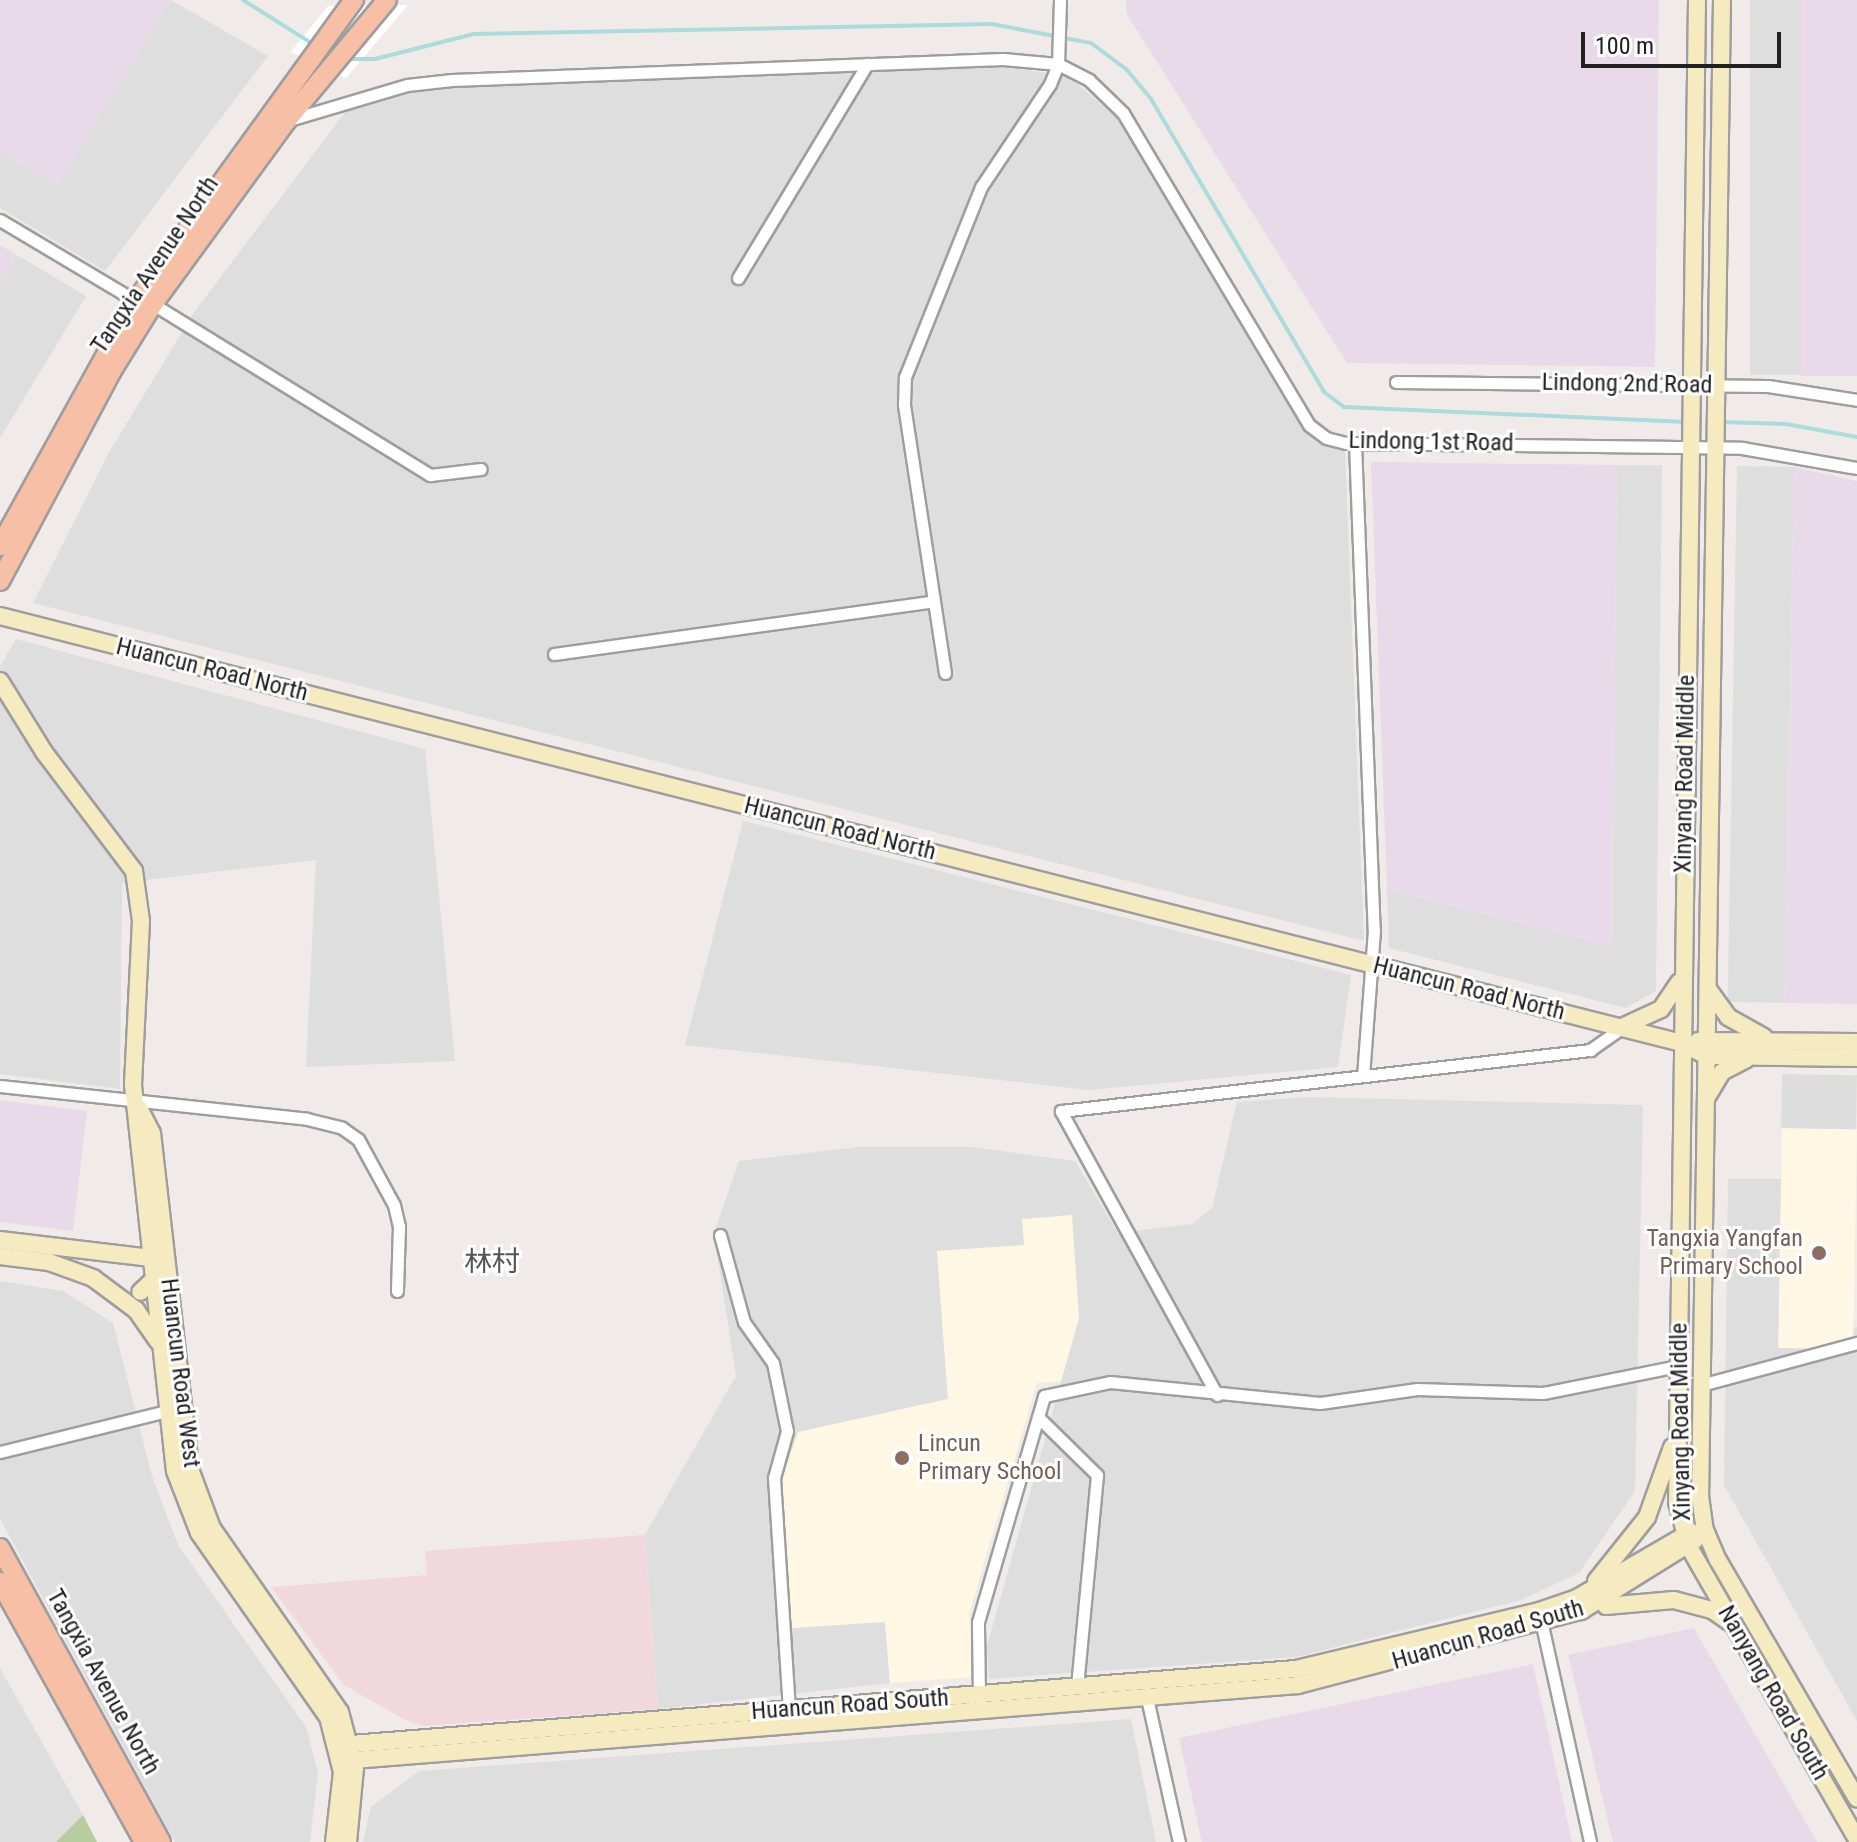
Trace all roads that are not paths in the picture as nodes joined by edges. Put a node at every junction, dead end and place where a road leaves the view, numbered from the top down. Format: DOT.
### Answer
graph roads {
  1 [pos="1060,0"];
  2 [pos="1697,0"];
  3 [pos="1722,0"];
  4 [pos="385,2"];
  5 [pos="352,3"];
  6 [pos="867,64"];
  7 [pos="1058,64"];
  8 [pos="287,120"];
  9 [pos="0,220"];
  10 [pos="738,278"];
  11 [pos="144,302"];
  12 [pos="1396,382"];
  13 [pos="1691,391"];
  14 [pos="1716,392"];
  15 [pos="1857,400"];
  16 [pos="1690,439"];
  17 [pos="1716,439"];
  18 [pos="1355,443"];
  19 [pos="1857,468"];
  20 [pos="481,469"];
  21 [pos="0,546"];
  22 [pos="0,581"];
  23 [pos="931,602"];
  24 [pos="0,616"];
  25 [pos="554,654"];
  26 [pos="945,673"];
  27 [pos="0,681"];
  28 [pos="1371,964"];
  29 [pos="1682,972"];
  30 [pos="1707,988"];
  31 [pos="1621,1028"];
  32 [pos="1781,1041"];
  33 [pos="1857,1042"];
  34 [pos="1681,1043"];
  35 [pos="1706,1048"];
  36 [pos="1762,1057"];
  37 [pos="1857,1058"];
  38 [pos="1363,1076"];
  39 [pos="0,1086"];
  40 [pos="1706,1102"];
  41 [pos="136,1103"];
  42 [pos="720,1235"];
  43 [pos="0,1240"];
  44 [pos="50,1254"];
  45 [pos="0,1256"];
  46 [pos="133,1256"];
  47 [pos="151,1258"];
  48 [pos="166,1268"];
  49 [pos="147,1287"];
  50 [pos="397,1291"];
  51 [pos="115,1293"];
  52 [pos="1857,1343"];
  53 [pos="160,1346"];
  54 [pos="1678,1366"];
  55 [pos="1701,1385"];
  56 [pos="1217,1395"];
  57 [pos="167,1411"];
  58 [pos="1038,1417"];
  59 [pos="1678,1422"];
  60 [pos="0,1452"];
  61 [pos="1705,1530"];
  62 [pos="1686,1540"];
  63 [pos="0,1548"];
  64 [pos="0,1582"];
  65 [pos="1579,1604"];
  66 [pos="1541,1618"];
  67 [pos="1736,1630"];
  68 [pos="1077,1688"];
  69 [pos="1147,1698"];
  70 [pos="980,1703"];
  71 [pos="789,1710"];
  72 [pos="348,1751"];
  73 [pos="1857,1799"];
  74 [pos="1857,1839"];
  75 [pos="144,1842"];
  76 [pos="161,1842"];
  77 [pos="334,1842"];
  78 [pos="348,1842"];
  79 [pos="1179,1842"];
  80 [pos="1590,1842"];
  1 -- 7 [label="street"];
  2 -- 13 [label="main road, Xinyang Road Middle"];
  3 -- 14 [label="main road, Xinyang Road Middle"];
  4 -- 8 [label="main road, Tangxia Avenue North"];
  5 -- 11 [label="main road, Tangxia Avenue North"];
  6 -- 7 [label="street"];
  6 -- 8 [label="street"];
  6 -- 10 [label="street"];
  7 -- 18 [label="street, Lindong 1st Road"];
  7 -- 23 [label="street"];
  8 -- 11 [label="main road, Tangxia Avenue North"];
  9 -- 11 [label="street"];
  11 -- 20 [label="street"];
  11 -- 21 [label="main road, Tangxia Avenue North"];
  11 -- 22 [label="main road, Tangxia Avenue North"];
  12 -- 13 [label="street, Lindong 2nd Road"];
  13 -- 14 [label="street, Lindong 2nd Road"];
  13 -- 16 [label="main road, Xinyang Road Middle"];
  14 -- 15 [label="street, Lindong 2nd Road"];
  14 -- 17 [label="main road, Xinyang Road Middle"];
  16 -- 17 [label="street, Lindong 1st Road"];
  16 -- 18 [label="street, Lindong 1st Road"];
  16 -- 29 [label="main road, Xinyang Road Middle"];
  17 -- 19 [label="street, Lindong 1st Road"];
  17 -- 30 [label="main road, Xinyang Road Middle"];
  18 -- 28 [label="street"];
  23 -- 25 [label="street"];
  23 -- 26 [label="street"];
  24 -- 28 [label="main road, Huancun Road North"];
  27 -- 41 [label="main road, Huancun Road West"];
  28 -- 31 [label="main road, Huancun Road North"];
  28 -- 38 [label="street"];
  29 -- 31 [label="main road"];
  29 -- 34 [label="main road, Xinyang Road Middle"];
  30 -- 32 [label="main road"];
  30 -- 35 [label="main road, Xinyang Road Middle"];
  31 -- 34 [label="main road, Huancun Road North"];
  31 -- 38 [label="street"];
  32 -- 33 [label="main road"];
  32 -- 35 [label="main road"];
  34 -- 35 [label="main road, Huancun Road North"];
  34 -- 54 [label="main road, Xinyang Road Middle"];
  35 -- 36 [label="main road"];
  35 -- 40 [label="main road, Xinyang Road Middle"];
  36 -- 37 [label="main road"];
  36 -- 40 [label="main road"];
  38 -- 56 [label="street"];
  39 -- 41 [label="street"];
  40 -- 55 [label="main road, Xinyang Road Middle"];
  41 -- 47 [label="main road, Huancun Road West"];
  41 -- 48 [label="main road, Huancun Road West"];
  41 -- 50 [label="street"];
  42 -- 71 [label="street"];
  43 -- 44 [label="main road"];
  44 -- 45 [label="main road"];
  44 -- 46 [label="main road"];
  44 -- 51 [label="main road"];
  46 -- 47 [label="main road"];
  46 -- 49 [label="main road"];
  47 -- 48 [label="main road"];
  47 -- 49 [label="main road, Huancun Road West"];
  48 -- 49 [label="main road"];
  48 -- 72 [label="main road, Huancun Road West"];
  49 -- 51 [label="main road"];
  49 -- 53 [label="main road, Huancun Road West"];
  51 -- 53 [label="main road"];
  52 -- 55 [label="street"];
  53 -- 57 [label="main road, Huancun Road West"];
  54 -- 56 [label="street"];
  54 -- 59 [label="main road, Xinyang Road Middle"];
  55 -- 61 [label="main road, Xinyang Road Middle"];
  56 -- 58 [label="street"];
  57 -- 60 [label="street"];
  57 -- 72 [label="main road, Huancun Road West"];
  58 -- 68 [label="street"];
  58 -- 70 [label="street"];
  59 -- 62 [label="main road, Xinyang Road Middle"];
  59 -- 65 [label="main road"];
  61 -- 62 [label="main road, Huancun Road South"];
  61 -- 73 [label="main road, Nanyang Road South"];
  62 -- 65 [label="main road, Huancun Road South"];
  62 -- 67 [label="main road, Nanyang Road South"];
  63 -- 76 [label="main road, Tangxia Avenue North"];
  64 -- 75 [label="main road, Tangxia Avenue North"];
  65 -- 66 [label="main road, Huancun Road South"];
  65 -- 67 [label="main road"];
  66 -- 68 [label="main road, Huancun Road South"];
  66 -- 69 [label="main road, Huancun Road South"];
  66 -- 80 [label="street"];
  67 -- 74 [label="main road, Nanyang Road South"];
  68 -- 70 [label="main road, Huancun Road South"];
  69 -- 70 [label="main road, Huancun Road South"];
  69 -- 79 [label="street"];
  70 -- 71 [label="main road, Huancun Road South"];
  70 -- 72 [label="main road, Huancun Road South"];
  71 -- 72 [label="main road, Huancun Road South"];
  72 -- 77 [label="main road, Huancun Road West"];
  72 -- 78 [label="main road, Huancun Road West"];
}
